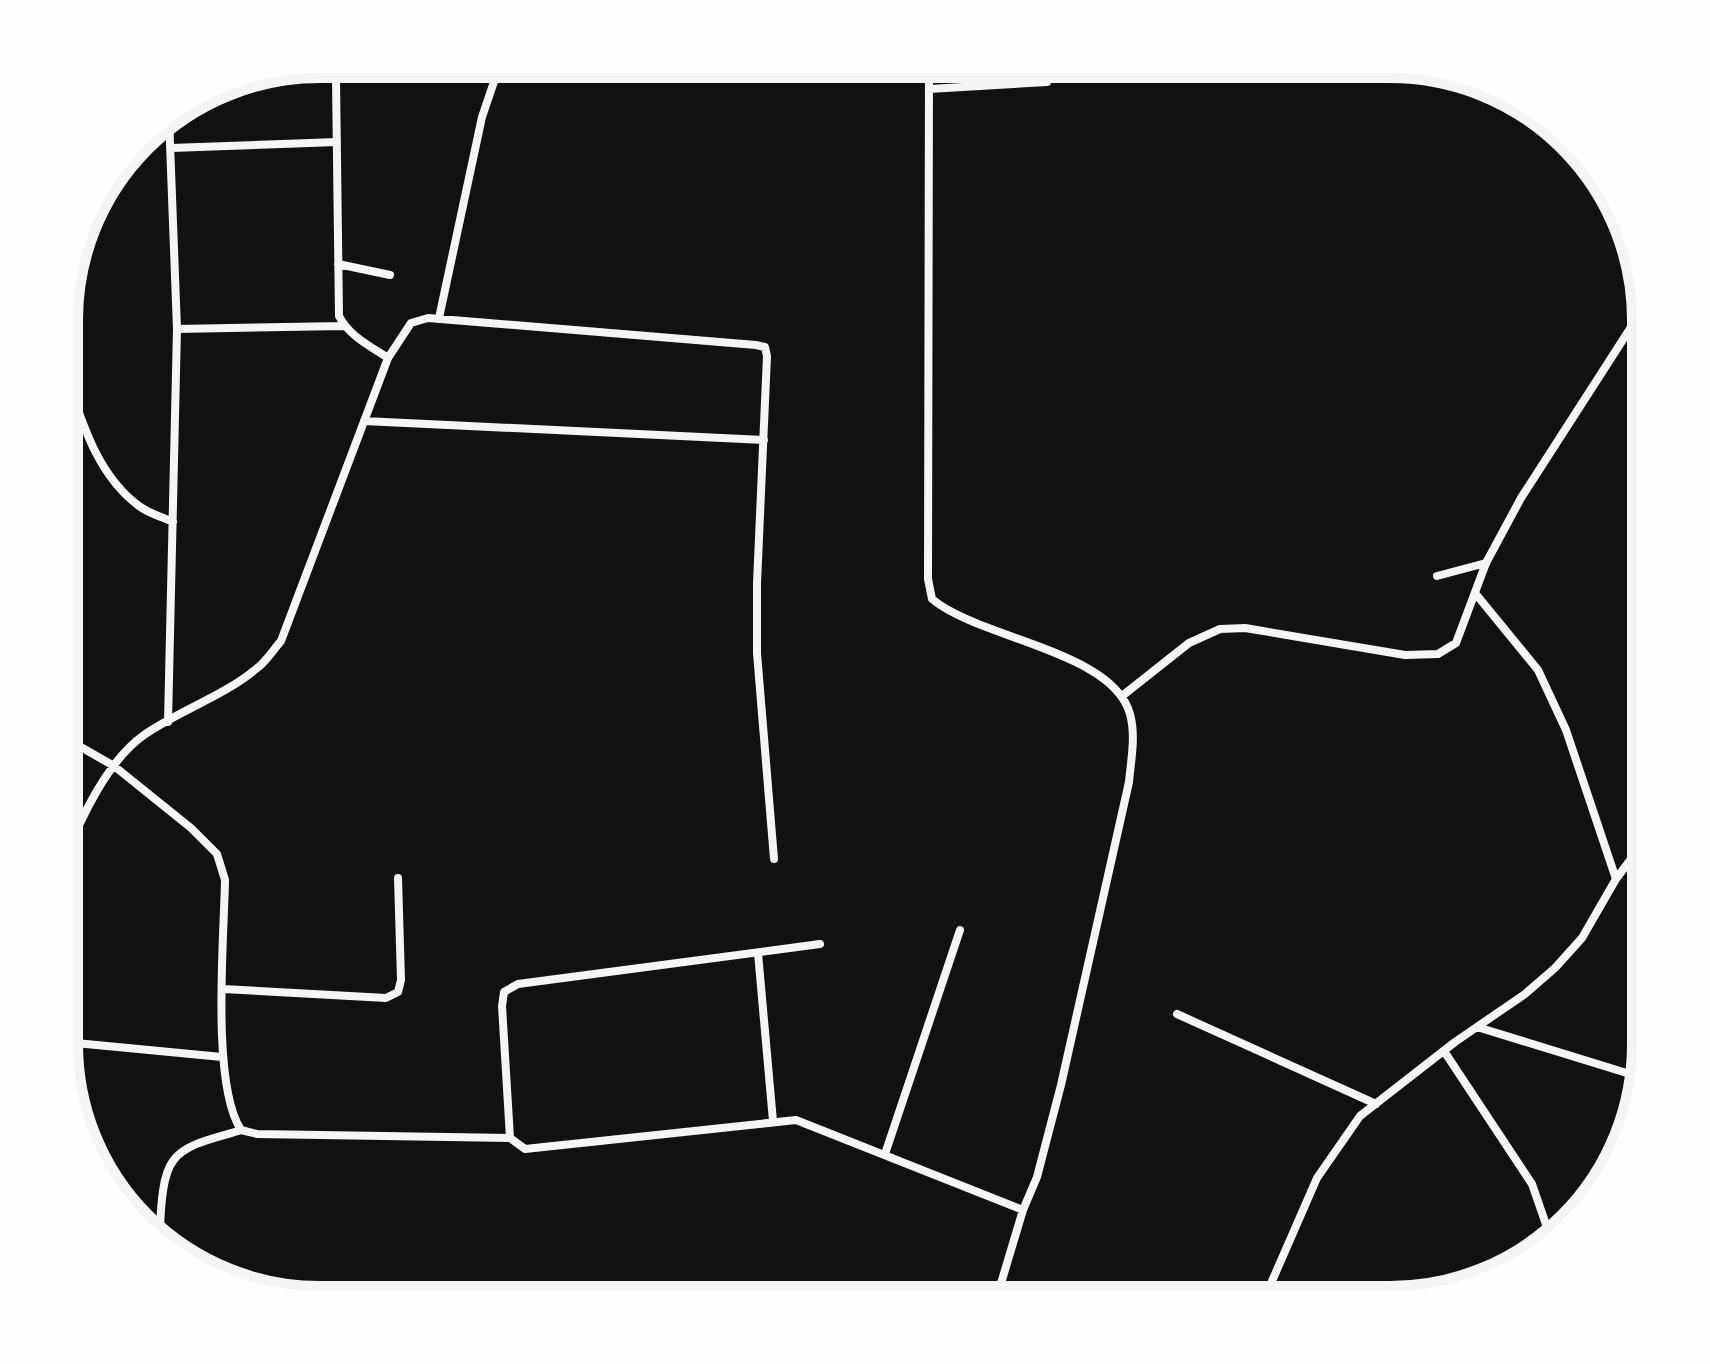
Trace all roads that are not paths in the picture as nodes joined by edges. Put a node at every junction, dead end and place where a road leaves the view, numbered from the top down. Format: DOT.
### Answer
graph roads {
  1 [pos="336,79"];
  2 [pos="495,79"];
  3 [pos="929,79"];
  4 [pos="1047,82"];
  5 [pos="929,89"];
  6 [pos="170,130"];
  7 [pos="337,142"];
  8 [pos="171,148"];
  9 [pos="338,264"];
  10 [pos="390,275"];
  11 [pos="439,318"];
  12 [pos="344,326"];
  13 [pos="1632,326"];
  14 [pos="177,329"];
  15 [pos="388,358"];
  16 [pos="78,410"];
  17 [pos="364,421"];
  18 [pos="764,440"];
  19 [pos="173,522"];
  20 [pos="1486,563"];
  21 [pos="1437,576"];
  22 [pos="1475,593"];
  23 [pos="1122,696"];
  24 [pos="168,722"];
  25 [pos="79,746"];
  26 [pos="114,766"];
  27 [pos="79,823"];
  28 [pos="774,859"];
  29 [pos="1631,859"];
  30 [pos="398,878"];
  31 [pos="1616,879"];
  32 [pos="960,930"];
  33 [pos="820,944"];
  34 [pos="758,953"];
  35 [pos="223,989"];
  36 [pos="1177,1014"];
  37 [pos="1477,1027"];
  38 [pos="79,1043"];
  39 [pos="1444,1051"];
  40 [pos="222,1057"];
  41 [pos="1630,1074"];
  42 [pos="1376,1104"];
  43 [pos="773,1121"];
  44 [pos="241,1130"];
  45 [pos="510,1138"];
  46 [pos="885,1154"];
  47 [pos="1023,1210"];
  48 [pos="161,1226"];
  49 [pos="1547,1228"];
  50 [pos="1000,1286"];
  51 [pos="1270,1286"];
  1 -- 7 [label="street"];
  2 -- 11 [label="street"];
  3 -- 5 [label="street"];
  4 -- 5 [label="street"];
  5 -- 23 [label="street"];
  6 -- 8 [label="street"];
  7 -- 8 [label="street"];
  7 -- 9 [label="street"];
  8 -- 14 [label="street"];
  9 -- 10 [label="street"];
  9 -- 12 [label="street"];
  11 -- 15 [label="street"];
  11 -- 18 [label="street"];
  12 -- 14 [label="street"];
  12 -- 15 [label="street"];
  13 -- 20 [label="street"];
  14 -- 19 [label="street"];
  15 -- 17 [label="street"];
  16 -- 19 [label="street"];
  17 -- 18 [label="street"];
  17 -- 24 [label="street"];
  18 -- 28 [label="street"];
  19 -- 24 [label="street"];
  20 -- 21 [label="street"];
  20 -- 22 [label="street"];
  22 -- 23 [label="street"];
  22 -- 31 [label="street"];
  23 -- 47 [label="street"];
  24 -- 26 [label="street"];
  25 -- 26 [label="street"];
  26 -- 27 [label="street"];
  26 -- 35 [label="street"];
  29 -- 31 [label="street"];
  30 -- 35 [label="street"];
  31 -- 37 [label="street"];
  32 -- 46 [label="street"];
  33 -- 34 [label="street"];
  34 -- 43 [label="street"];
  34 -- 45 [label="street"];
  35 -- 40 [label="street"];
  36 -- 42 [label="street"];
  37 -- 39 [label="street"];
  37 -- 41 [label="street"];
  38 -- 40 [label="street"];
  39 -- 42 [label="street"];
  39 -- 49 [label="street"];
  40 -- 44 [label="street"];
  42 -- 51 [label="street"];
  43 -- 45 [label="street"];
  43 -- 46 [label="street"];
  44 -- 45 [label="street"];
  44 -- 48 [label="street"];
  46 -- 47 [label="street"];
  47 -- 50 [label="street"];
}
